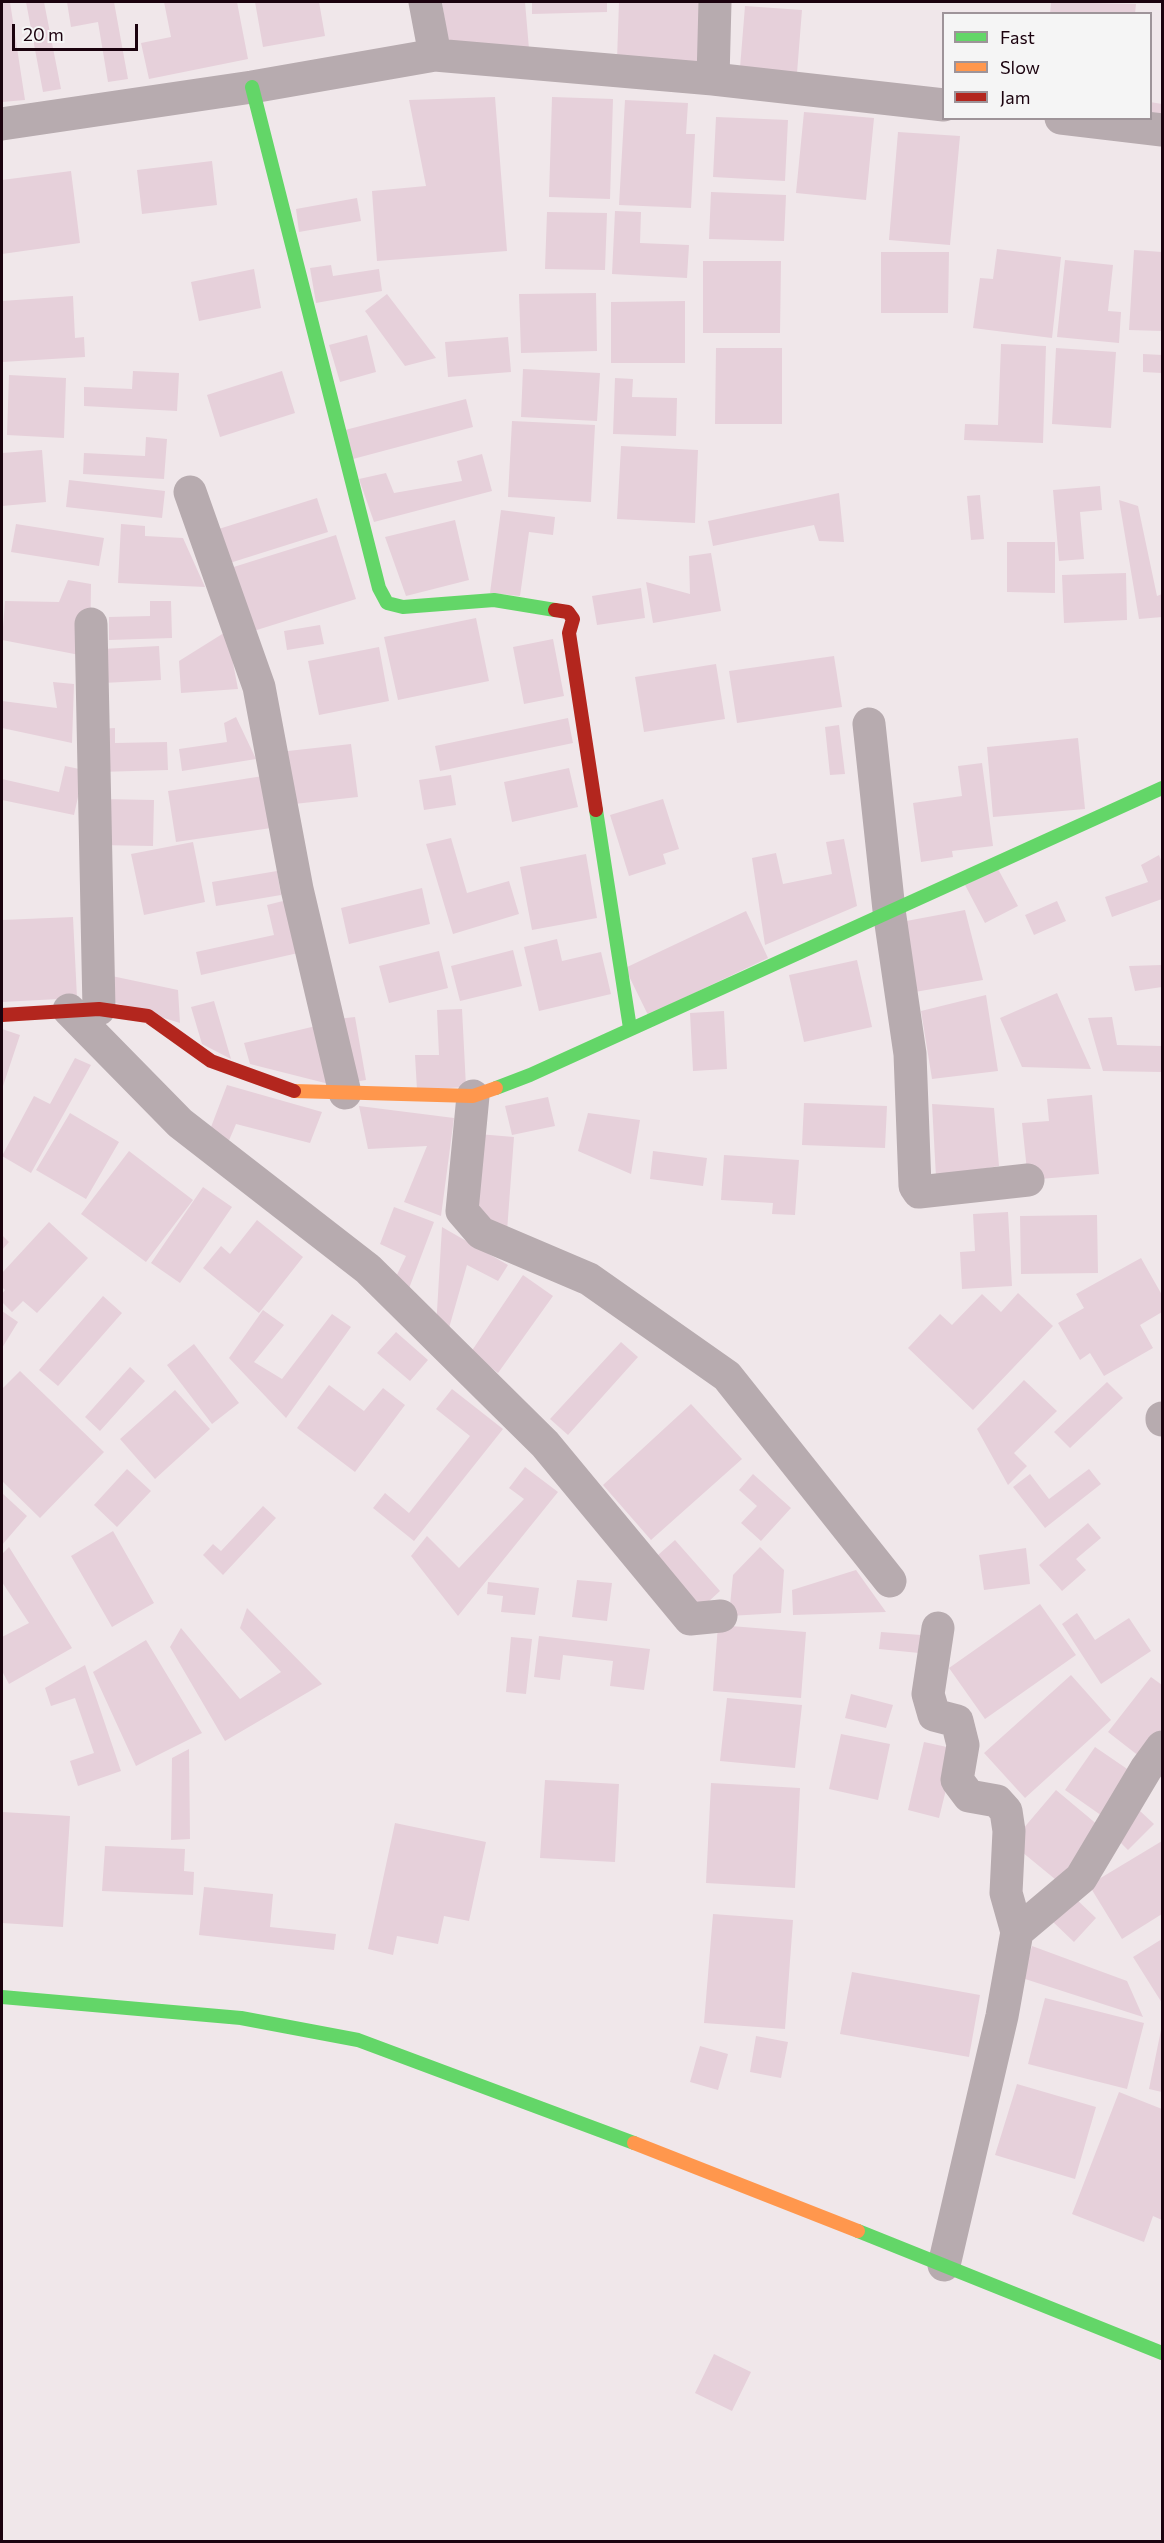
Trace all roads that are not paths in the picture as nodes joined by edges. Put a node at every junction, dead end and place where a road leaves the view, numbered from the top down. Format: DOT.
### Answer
graph roads {
  1 [pos="425,2"];
  2 [pos="715,2"];
  3 [pos="435,55"];
  4 [pos="713,79"];
  5 [pos="252,87"];
  6 [pos="942,105"];
  7 [pos="1078,120"];
  8 [pos="2,124"];
  9 [pos="1162,130"];
  10 [pos="190,492"];
  11 [pos="91,624"];
  12 [pos="869,724"];
  13 [pos="1162,788"];
  14 [pos="889,910"];
  15 [pos="84,1009"];
  16 [pos="2,1015"];
  17 [pos="630,1028"];
  18 [pos="345,1093"];
  19 [pos="473,1096"];
  20 [pos="1028,1180"];
  21 [pos="890,1581"];
  22 [pos="721,1616"];
  23 [pos="938,1628"];
  24 [pos="1162,1747"];
  25 [pos="1017,1932"];
  26 [pos="2,1997"];
  27 [pos="944,2265"];
  28 [pos="1162,2353"];
  1 -- 3 [label="street"];
  2 -- 4 [label="street"];
  3 -- 4 [label="street"];
  3 -- 5 [label="street"];
  4 -- 6 [label="street"];
  5 -- 8 [label="street"];
  5 -- 17 [label="street"];
  7 -- 9 [label="street"];
  10 -- 18 [label="street"];
  11 -- 15 [label="street"];
  12 -- 14 [label="street"];
  13 -- 14 [label="street"];
  14 -- 17 [label="street"];
  14 -- 20 [label="street"];
  15 -- 16 [label="street"];
  15 -- 18 [label="street"];
  15 -- 22 [label="street"];
  17 -- 19 [label="street"];
  18 -- 19 [label="street"];
  19 -- 21 [label="street"];
  23 -- 25 [label="street"];
  24 -- 25 [label="street"];
  25 -- 27 [label="street"];
  26 -- 27 [label="street"];
  27 -- 28 [label="street"];
}
